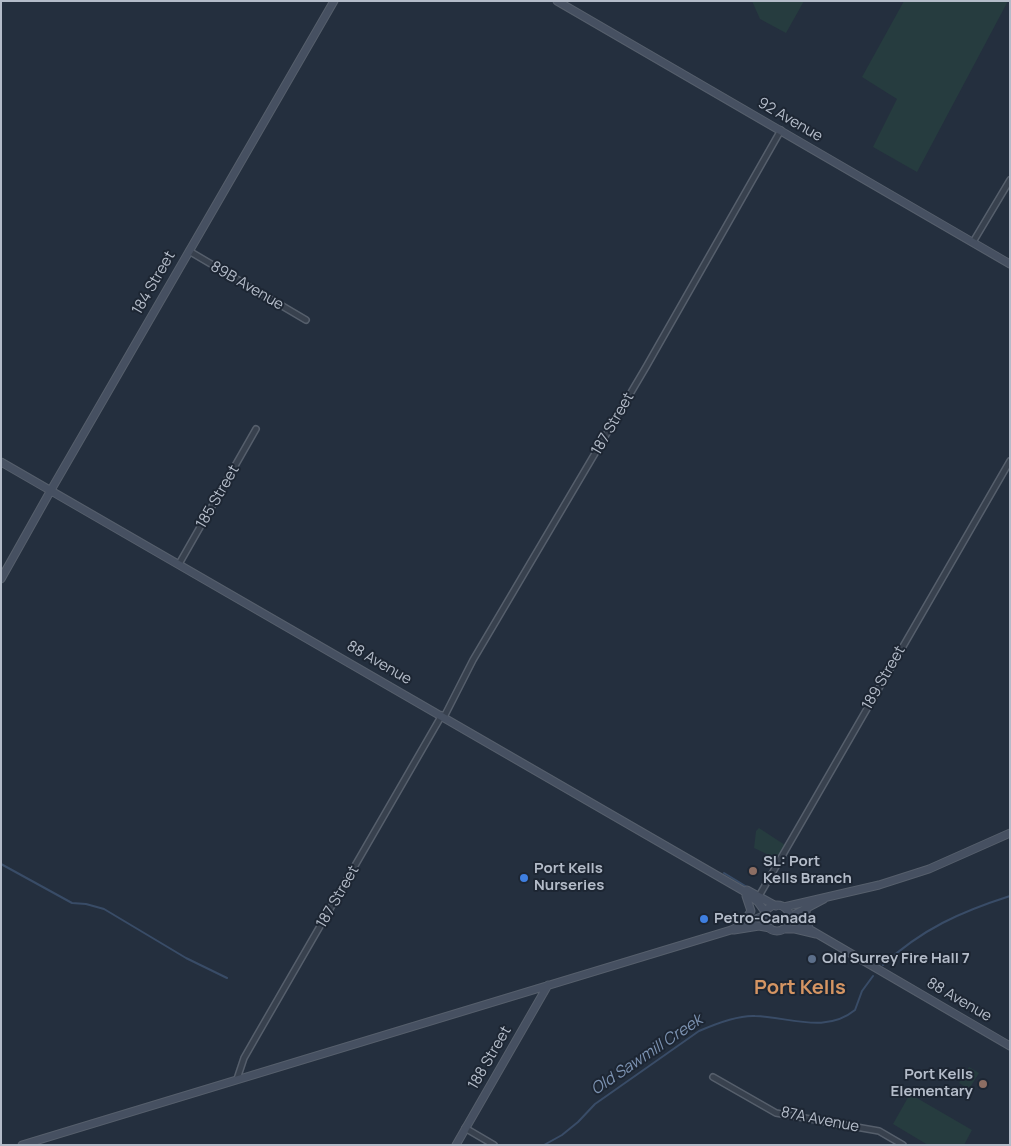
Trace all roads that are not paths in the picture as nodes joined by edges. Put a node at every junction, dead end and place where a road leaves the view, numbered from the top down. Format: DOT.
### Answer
graph roads {
  1 [pos="334,1"];
  2 [pos="557,1"];
  3 [pos="781,130"];
  4 [pos="1010,180"];
  5 [pos="974,242"];
  6 [pos="188,251"];
  7 [pos="1010,264"];
  8 [pos="306,320"];
  9 [pos="256,430"];
  10 [pos="1010,461"];
  11 [pos="1,462"];
  12 [pos="50,490"];
  13 [pos="179,564"];
  14 [pos="1,579"];
  15 [pos="443,716"];
  16 [pos="1010,833"];
  17 [pos="743,891"];
  18 [pos="759,896"];
  19 [pos="827,898"];
  20 [pos="776,906"];
  21 [pos="784,907"];
  22 [pos="807,907"];
  23 [pos="765,914"];
  24 [pos="790,918"];
  25 [pos="743,923"];
  26 [pos="810,928"];
  27 [pos="770,929"];
  28 [pos="783,929"];
  29 [pos="731,930"];
  30 [pos="816,934"];
  31 [pos="548,985"];
  32 [pos="1010,1046"];
  33 [pos="713,1077"];
  34 [pos="237,1079"];
  35 [pos="465,1128"];
  36 [pos="22,1145"];
  37 [pos="456,1145"];
  38 [pos="494,1145"];
  39 [pos="903,1145"];
  1 -- 6 [label="main road, 184 Street"];
  2 -- 3 [label="main road, 92 Avenue"];
  3 -- 5 [label="main road, 92 Avenue"];
  3 -- 15 [label="street, 187 Street"];
  4 -- 5 [label="street"];
  5 -- 7 [label="main road, 92 Avenue"];
  6 -- 8 [label="street, 89B Avenue"];
  6 -- 12 [label="main road, 184 Street"];
  9 -- 13 [label="street, 185 Street"];
  10 -- 18 [label="street, 189 Street"];
  11 -- 12 [label="main road, 88 Avenue"];
  12 -- 13 [label="main road, 88 Avenue"];
  12 -- 14 [label="main road, 184 Street"];
  13 -- 15 [label="main road, 88 Avenue"];
  15 -- 17 [label="main road, 88 Avenue"];
  15 -- 34 [label="street, 187 Street"];
  16 -- 19 [label="main road"];
  17 -- 18 [label="main road, 88 Avenue"];
  17 -- 23 [label="main road, 88 Avenue"];
  17 -- 25 [label="main road"];
  18 -- 20 [label="main road, 88 Avenue"];
  19 -- 21 [label="main road"];
  19 -- 22 [label="main road"];
  20 -- 21 [label="main road"];
  20 -- 23 [label="main road"];
  21 -- 24 [label="main road"];
  22 -- 24 [label="main road"];
  22 -- 26 [label="main road"];
  23 -- 25 [label="main road"];
  23 -- 27 [label="main road"];
  24 -- 26 [label="main road, 88 Avenue"];
  24 -- 28 [label="main road"];
  25 -- 29 [label="main road"];
  26 -- 30 [label="main road, 88 Avenue"];
  27 -- 28 [label="main road"];
  27 -- 29 [label="main road"];
  28 -- 30 [label="main road, 88 Avenue"];
  29 -- 31 [label="main road"];
  30 -- 32 [label="main road, 88 Avenue"];
  31 -- 34 [label="main road"];
  31 -- 35 [label="main road, 188 Street"];
  33 -- 39 [label="street, 87A Avenue"];
  34 -- 36 [label="main road"];
  35 -- 37 [label="main road, 188 Street"];
  35 -- 38 [label="street"];
}
